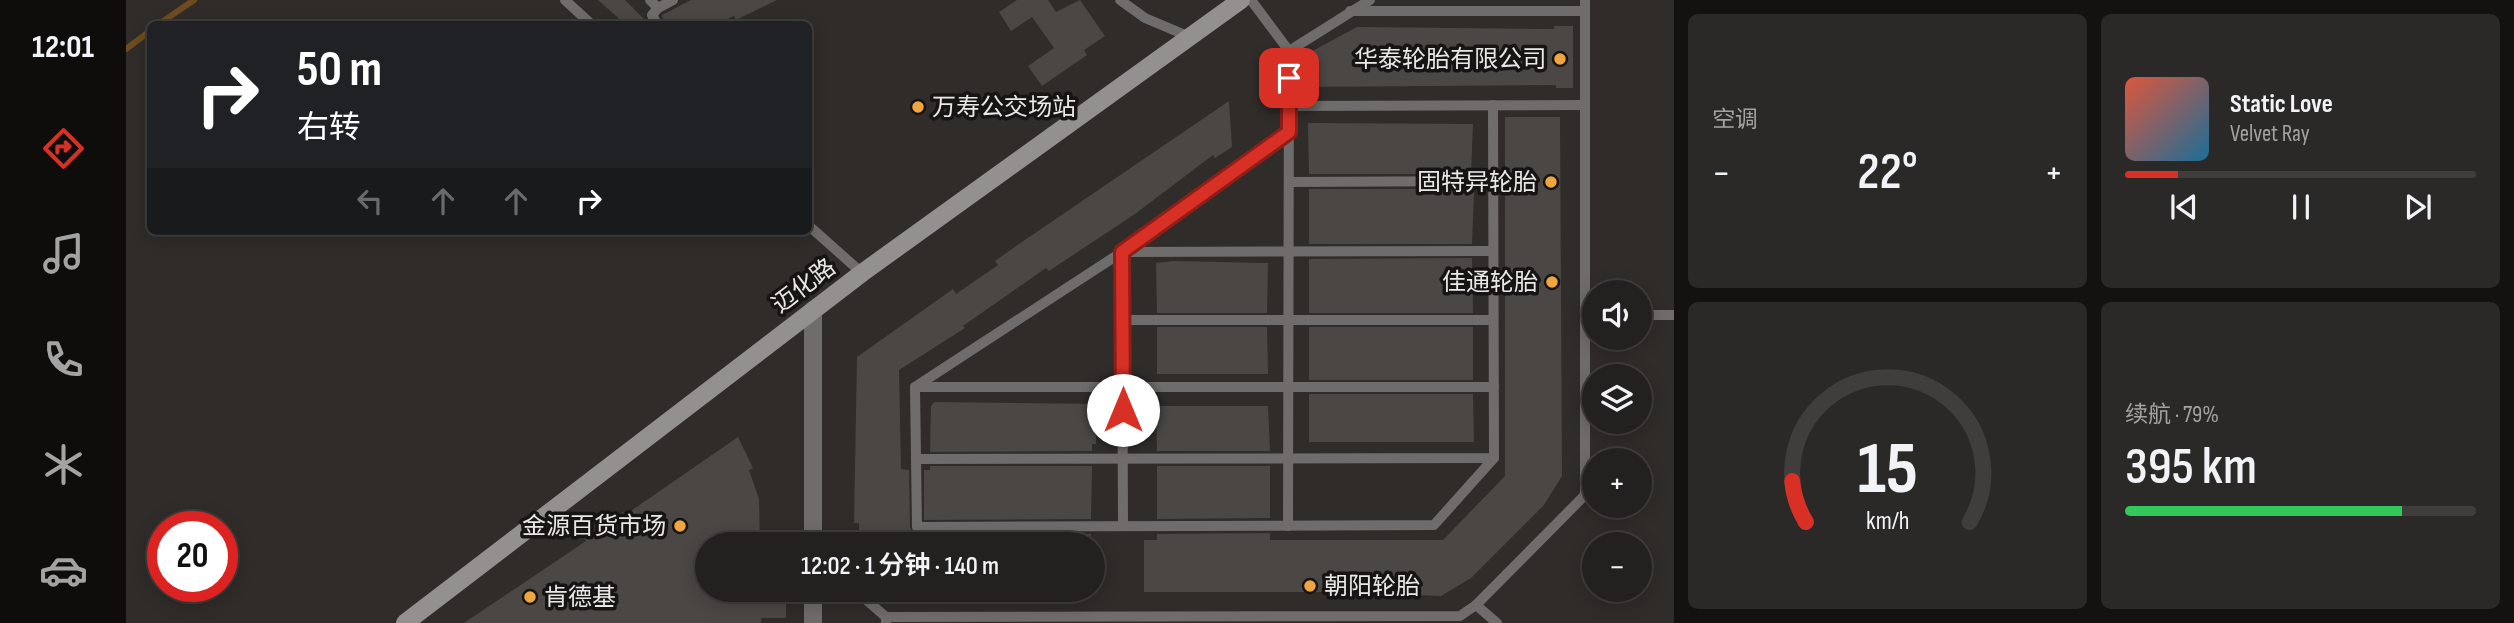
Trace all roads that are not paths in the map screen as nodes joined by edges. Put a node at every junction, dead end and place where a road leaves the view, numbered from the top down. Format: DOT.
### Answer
graph roads {
  1 [pos="565,0"];
  2 [pos="673,0"];
  3 [pos="1120,0"];
  4 [pos="1241,0"];
  5 [pos="1251,0"];
  6 [pos="1370,0"];
  7 [pos="654,4"];
  8 [pos="1494,5"];
  9 [pos="1585,6"];
  10 [pos="1350,10"];
  11 [pos="588,21"];
  12 [pos="655,21"];
  13 [pos="1190,37"];
  14 [pos="1289,51"];
  15 [pos="1493,105"];
  16 [pos="1585,105"];
  17 [pos="1289,106"];
  18 [pos="1289,132"];
  19 [pos="1493,181"];
  20 [pos="1289,182"];
  21 [pos="812,229"];
  22 [pos="1288,251"];
  23 [pos="1493,251"];
  24 [pos="1122,252"];
  25 [pos="862,273"];
  26 [pos="1589,280"];
  27 [pos="813,310"];
  28 [pos="1652,315"];
  29 [pos="1674,315"];
  30 [pos="1123,320"];
  31 [pos="1288,320"];
  32 [pos="1493,320"];
  33 [pos="1589,350"];
  34 [pos="1288,385"];
  35 [pos="1123,386"];
  36 [pos="915,387"];
  37 [pos="1494,387"];
  38 [pos="1494,458"];
  39 [pos="916,459"];
  40 [pos="1123,459"];
  41 [pos="1288,459"];
  42 [pos="1123,526"];
  43 [pos="1288,526"];
  44 [pos="813,532"];
  45 [pos="813,602"];
  46 [pos="867,602"];
  47 [pos="1476,605"];
  48 [pos="886,620"];
  49 [pos="1107,620"];
  50 [pos="1135,620"];
  51 [pos="405,623"];
  52 [pos="813,623"];
  53 [pos="1497,623"];
  1 -- 11 [label="lane"];
  2 -- 7 [label="lane"];
  3 -- 13 [label="lane"];
  4 -- 13 [label="street, 迈化路"];
  5 -- 14 [label="lane"];
  6 -- 10 [label="lane"];
  7 -- 12 [label="lane"];
  8 -- 9 [label="lane"];
  8 -- 10 [label="lane"];
  9 -- 16 [label="lane"];
  10 -- 14 [label="lane"];
  13 -- 25 [label="street, 迈化路"];
  14 -- 17 [label="lane"];
  15 -- 16 [label="lane"];
  15 -- 17 [label="lane"];
  15 -- 19 [label="lane"];
  16 -- 26 [label="lane"];
  17 -- 18 [label="lane"];
  18 -- 20 [label="lane"];
  18 -- 24 [label="lane"];
  19 -- 20 [label="lane"];
  19 -- 23 [label="lane"];
  20 -- 22 [label="lane"];
  21 -- 25 [label="lane"];
  22 -- 23 [label="lane"];
  22 -- 24 [label="lane"];
  22 -- 31 [label="lane"];
  23 -- 32 [label="lane"];
  24 -- 30 [label="lane"];
  24 -- 36 [label="lane"];
  25 -- 27 [label="street, 迈化路"];
  27 -- 44 [label="street"];
  27 -- 51 [label="street, 迈化路"];
  28 -- 29 [label="lane"];
  30 -- 31 [label="lane"];
  30 -- 35 [label="lane"];
  31 -- 32 [label="lane"];
  31 -- 34 [label="lane"];
  32 -- 37 [label="lane"];
  33 -- 47 [label="lane"];
  34 -- 35 [label="lane"];
  34 -- 37 [label="lane"];
  34 -- 41 [label="lane"];
  35 -- 36 [label="lane"];
  35 -- 40 [label="lane"];
  36 -- 39 [label="lane"];
  37 -- 38 [label="lane"];
  38 -- 41 [label="lane"];
  38 -- 43 [label="lane"];
  39 -- 40 [label="lane"];
  39 -- 42 [label="lane"];
  40 -- 41 [label="lane"];
  40 -- 42 [label="lane"];
  41 -- 43 [label="lane"];
  42 -- 43 [label="lane"];
  45 -- 52 [label="street"];
  46 -- 48 [label="lane"];
  47 -- 50 [label="lane"];
  47 -- 53 [label="lane"];
  48 -- 49 [label="lane"];
  49 -- 50 [label="lane"];
}
